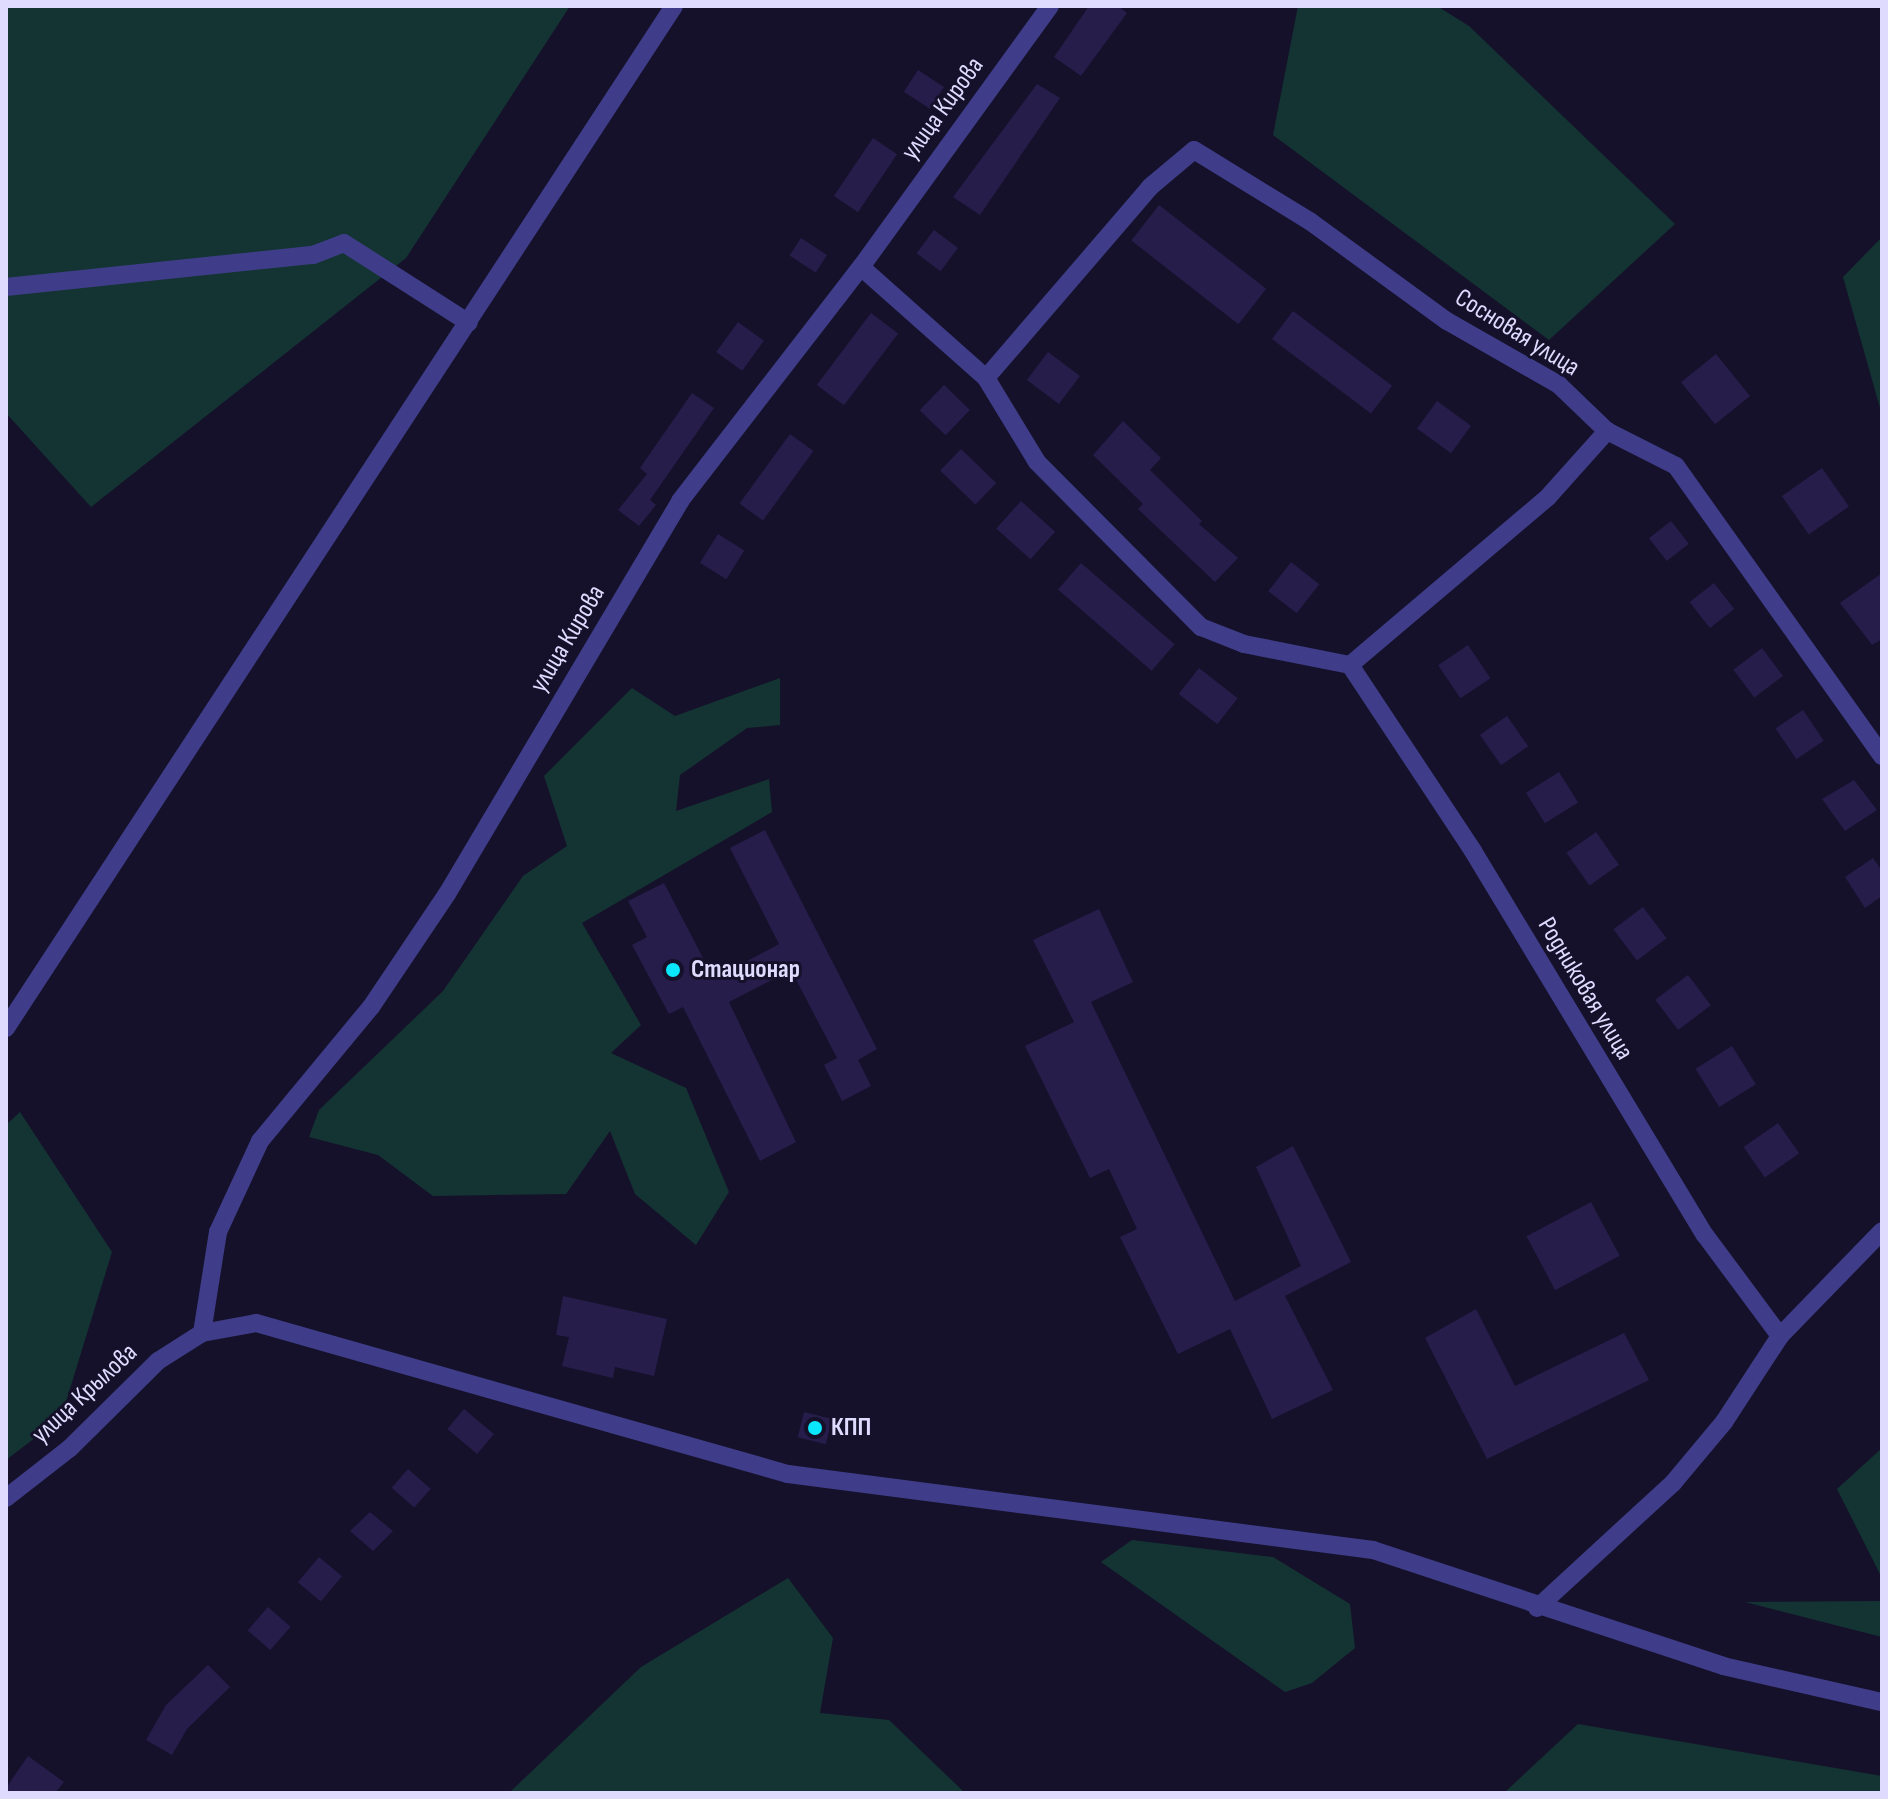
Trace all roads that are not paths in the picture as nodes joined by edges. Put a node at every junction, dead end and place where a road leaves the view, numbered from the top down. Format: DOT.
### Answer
graph roads {
  1 [pos="674,6"];
  2 [pos="1050,6"];
  3 [pos="861,267"];
  4 [pos="6,287"];
  5 [pos="469,323"];
  6 [pos="986,378"];
  7 [pos="1607,431"];
  8 [pos="1350,665"];
  9 [pos="1882,756"];
  10 [pos="6,1028"];
  11 [pos="1882,1231"];
  12 [pos="202,1333"];
  13 [pos="1780,1336"];
  14 [pos="6,1498"];
  15 [pos="1537,1608"];
  16 [pos="1882,1702"];
  1 -- 5 [label="street"];
  2 -- 3 [label="street, улица Кирова"];
  3 -- 6 [label="street"];
  3 -- 12 [label="street, улица Кирова"];
  4 -- 5 [label="street"];
  5 -- 10 [label="street"];
  6 -- 7 [label="street, Сосновая улица"];
  6 -- 8 [label="street"];
  7 -- 8 [label="street"];
  7 -- 9 [label="street, Сосновая улица"];
  8 -- 13 [label="street, Родниковая улица"];
  11 -- 13 [label="street"];
  12 -- 14 [label="street, улица Крылова"];
  12 -- 15 [label="street"];
  13 -- 15 [label="street"];
  15 -- 16 [label="street"];
}
